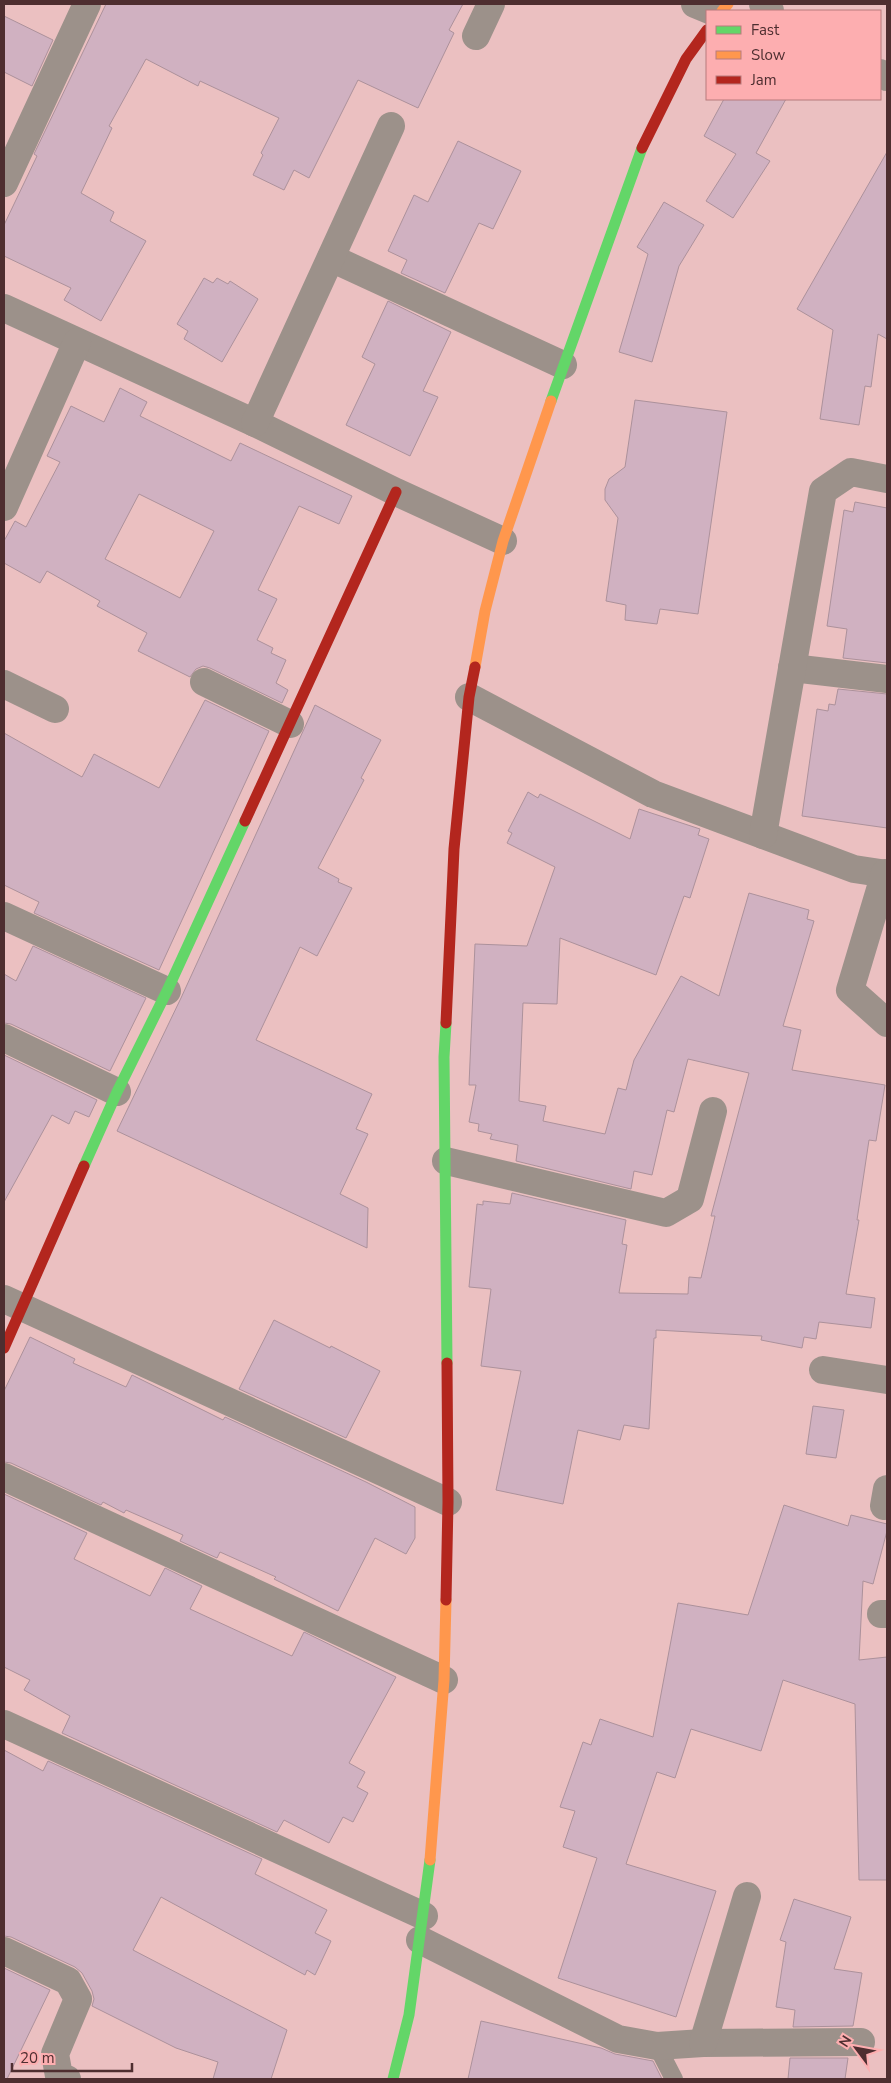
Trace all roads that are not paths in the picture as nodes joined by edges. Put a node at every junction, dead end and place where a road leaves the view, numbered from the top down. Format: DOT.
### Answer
graph roads {
  1 [pos="87,4"];
  2 [pos="491,4"];
  3 [pos="695,4"];
  4 [pos="710,10"];
  5 [pos="706,31"];
  6 [pos="476,36"];
  7 [pos="392,126"];
  8 [pos="4,184"];
  9 [pos="331,258"];
  10 [pos="4,308"];
  11 [pos="77,342"];
  12 [pos="563,365"];
  13 [pos="255,423"];
  14 [pos="887,479"];
  15 [pos="396,492"];
  16 [pos="4,507"];
  17 [pos="503,541"];
  18 [pos="792,668"];
  19 [pos="887,680"];
  20 [pos="204,682"];
  21 [pos="4,684"];
  22 [pos="469,697"];
  23 [pos="55,709"];
  24 [pos="290,724"];
  25 [pos="763,835"];
  26 [pos="886,873"];
  27 [pos="4,916"];
  28 [pos="167,992"];
  29 [pos="887,1023"];
  30 [pos="4,1038"];
  31 [pos="117,1092"];
  32 [pos="713,1112"];
  33 [pos="446,1161"];
  34 [pos="12,1303"];
  35 [pos="4,1348"];
  36 [pos="823,1370"];
  37 [pos="887,1380"];
  38 [pos="4,1477"];
  39 [pos="448,1502"];
  40 [pos="444,1680"];
  41 [pos="4,1724"];
  42 [pos="747,1896"];
  43 [pos="422,1928"];
  44 [pos="4,1951"];
  45 [pos="861,2042"];
  46 [pos="703,2043"];
  47 [pos="657,2046"];
  48 [pos="67,2079"];
  49 [pos="393,2079"];
  50 [pos="674,2079"];
  1 -- 8 [label="street"];
  2 -- 6 [label="street"];
  3 -- 4 [label="street"];
  5 -- 12 [label="street"];
  7 -- 9 [label="street"];
  9 -- 12 [label="street"];
  9 -- 13 [label="street"];
  10 -- 11 [label="street"];
  11 -- 13 [label="street"];
  11 -- 16 [label="street"];
  12 -- 17 [label="street"];
  13 -- 15 [label="street"];
  14 -- 18 [label="street"];
  15 -- 17 [label="street"];
  15 -- 24 [label="street"];
  17 -- 22 [label="street"];
  18 -- 19 [label="street"];
  18 -- 25 [label="street"];
  20 -- 24 [label="street"];
  21 -- 23 [label="street"];
  22 -- 25 [label="street"];
  22 -- 33 [label="street"];
  24 -- 28 [label="street"];
  25 -- 26 [label="street"];
  26 -- 29 [label="street"];
  27 -- 28 [label="street"];
  28 -- 31 [label="street"];
  30 -- 31 [label="street"];
  31 -- 34 [label="street"];
  32 -- 33 [label="street"];
  33 -- 39 [label="street"];
  34 -- 35 [label="street"];
  34 -- 39 [label="street"];
  36 -- 37 [label="street"];
  38 -- 40 [label="street"];
  39 -- 40 [label="street"];
  40 -- 43 [label="street"];
  41 -- 43 [label="street"];
  42 -- 46 [label="street"];
  43 -- 47 [label="street"];
  43 -- 49 [label="street"];
  44 -- 48 [label="street"];
  45 -- 46 [label="street"];
  46 -- 47 [label="street"];
  47 -- 50 [label="lane"];
}
